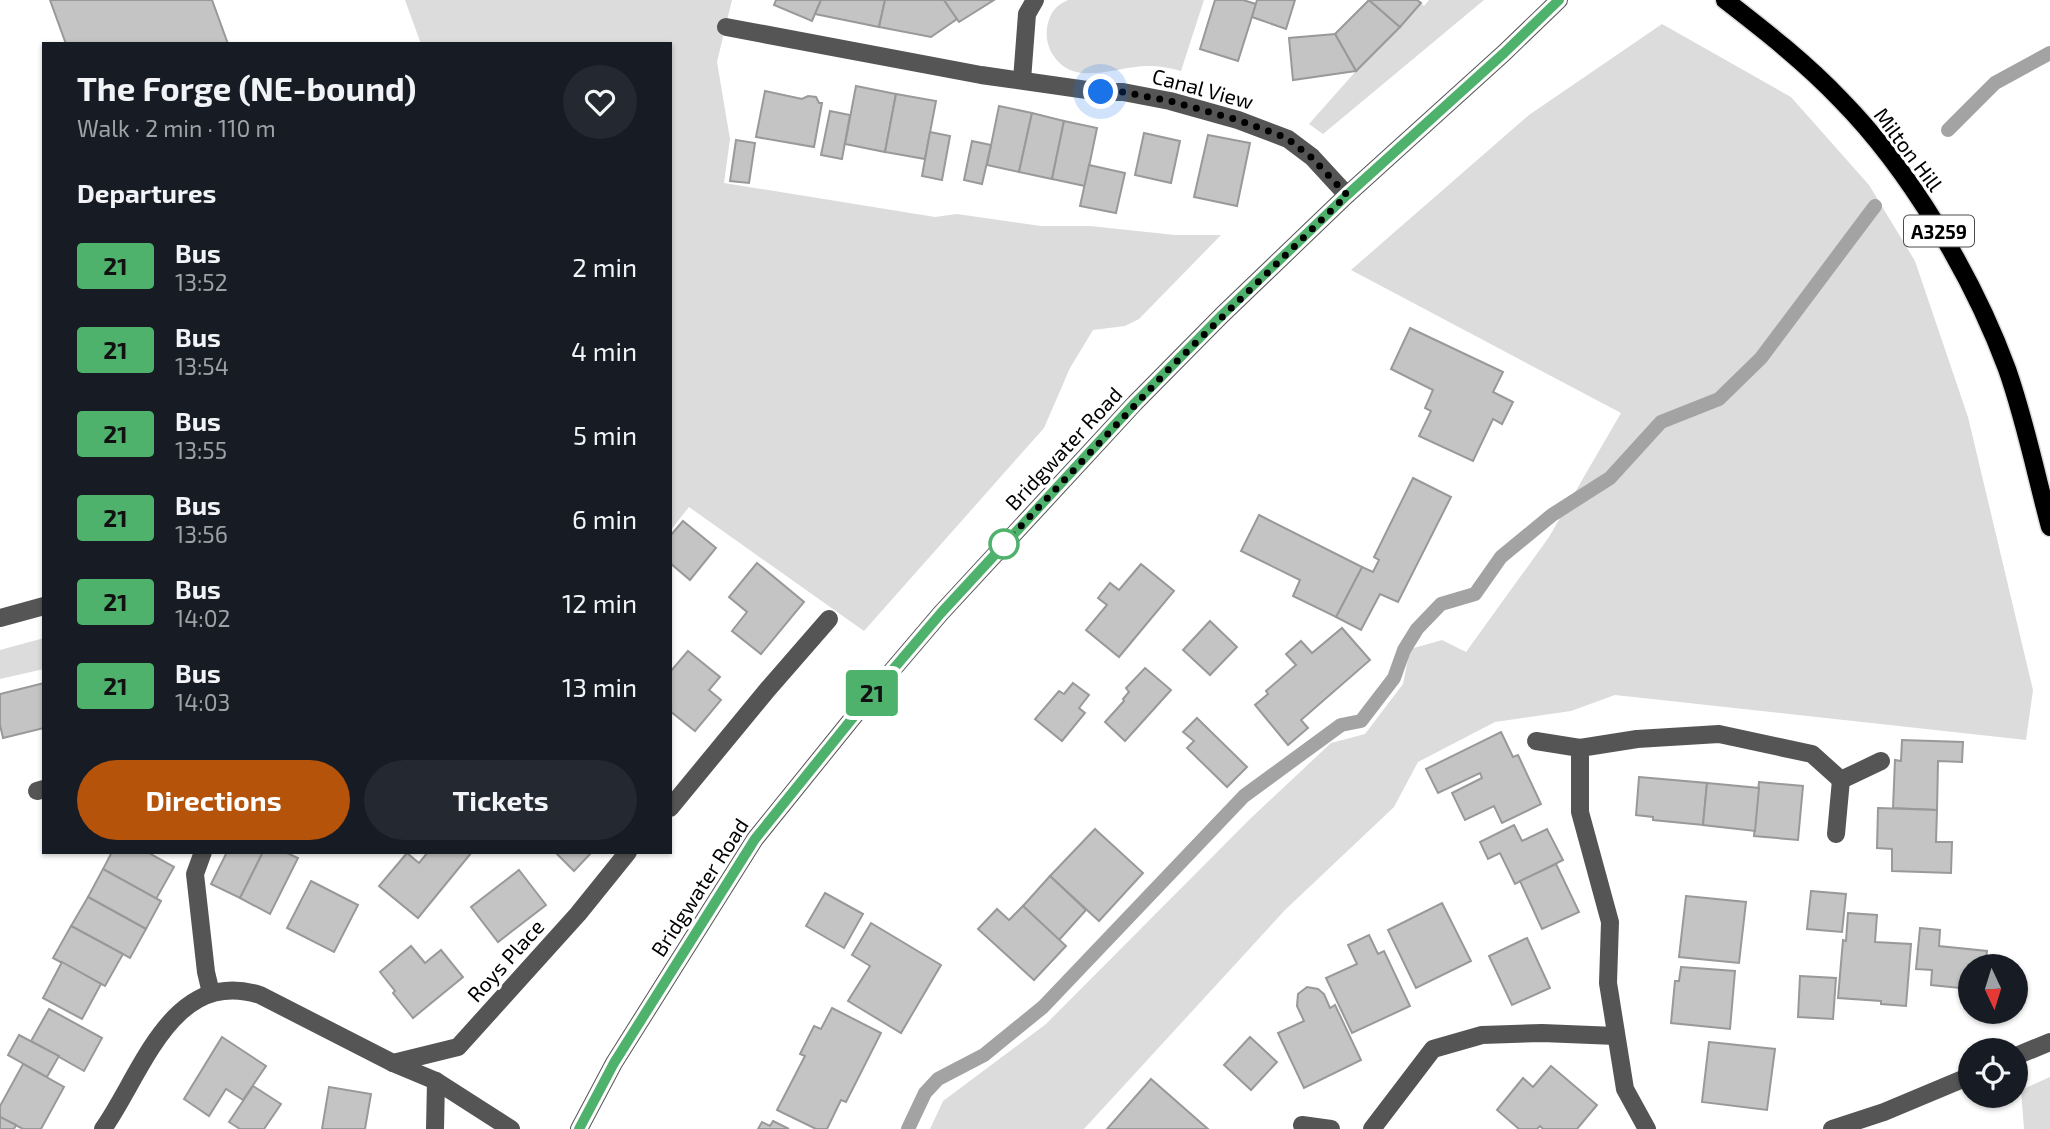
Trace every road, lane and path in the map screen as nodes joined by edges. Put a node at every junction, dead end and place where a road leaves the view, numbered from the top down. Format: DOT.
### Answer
graph roads {
  1 [pos="1035,0"];
  2 [pos="1559,0"];
  3 [pos="1725,0"];
  4 [pos="726,27"];
  5 [pos="1023,80"];
  6 [pos="1347,195"];
  7 [pos="2050,527"];
  8 [pos="42,607"];
  9 [pos="0,618"];
  10 [pos="829,619"];
  11 [pos="1536,741"];
  12 [pos="1580,748"];
  13 [pos="1881,761"];
  14 [pos="1841,780"];
  15 [pos="672,806"];
  16 [pos="1836,835"];
  17 [pos="202,854"];
  18 [pos="626,854"];
  19 [pos="212,993"];
  20 [pos="1616,1036"];
  21 [pos="2050,1042"];
  22 [pos="2028,1051"];
  23 [pos="393,1063"];
  24 [pos="1958,1081"];
  25 [pos="436,1082"];
  26 [pos="1302,1125"];
  27 [pos="103,1129"];
  28 [pos="435,1129"];
  29 [pos="510,1129"];
  30 [pos="579,1129"];
  31 [pos="1331,1129"];
  32 [pos="1372,1129"];
  33 [pos="1647,1129"];
  34 [pos="1832,1129"];
  1 -- 5 [label="street"];
  2 -- 6 [label="street, Bridgwater Road"];
  3 -- 7 [label="main road, Milton Hill / A3259"];
  4 -- 5 [label="street, Canal View"];
  5 -- 6 [label="street, Canal View"];
  6 -- 30 [label="street, Bridgwater Road"];
  8 -- 9 [label="street"];
  10 -- 15 [label="street"];
  11 -- 12 [label="street"];
  12 -- 14 [label="street"];
  12 -- 20 [label="street"];
  13 -- 14 [label="street"];
  14 -- 16 [label="street"];
  17 -- 19 [label="street"];
  18 -- 23 [label="street, Roys Place"];
  19 -- 23 [label="street"];
  19 -- 27 [label="street"];
  20 -- 32 [label="street"];
  20 -- 33 [label="street"];
  21 -- 22 [label="street"];
  23 -- 25 [label="street"];
  24 -- 34 [label="street"];
  25 -- 28 [label="street"];
  25 -- 29 [label="street"];
  26 -- 31 [label="street"];
}
